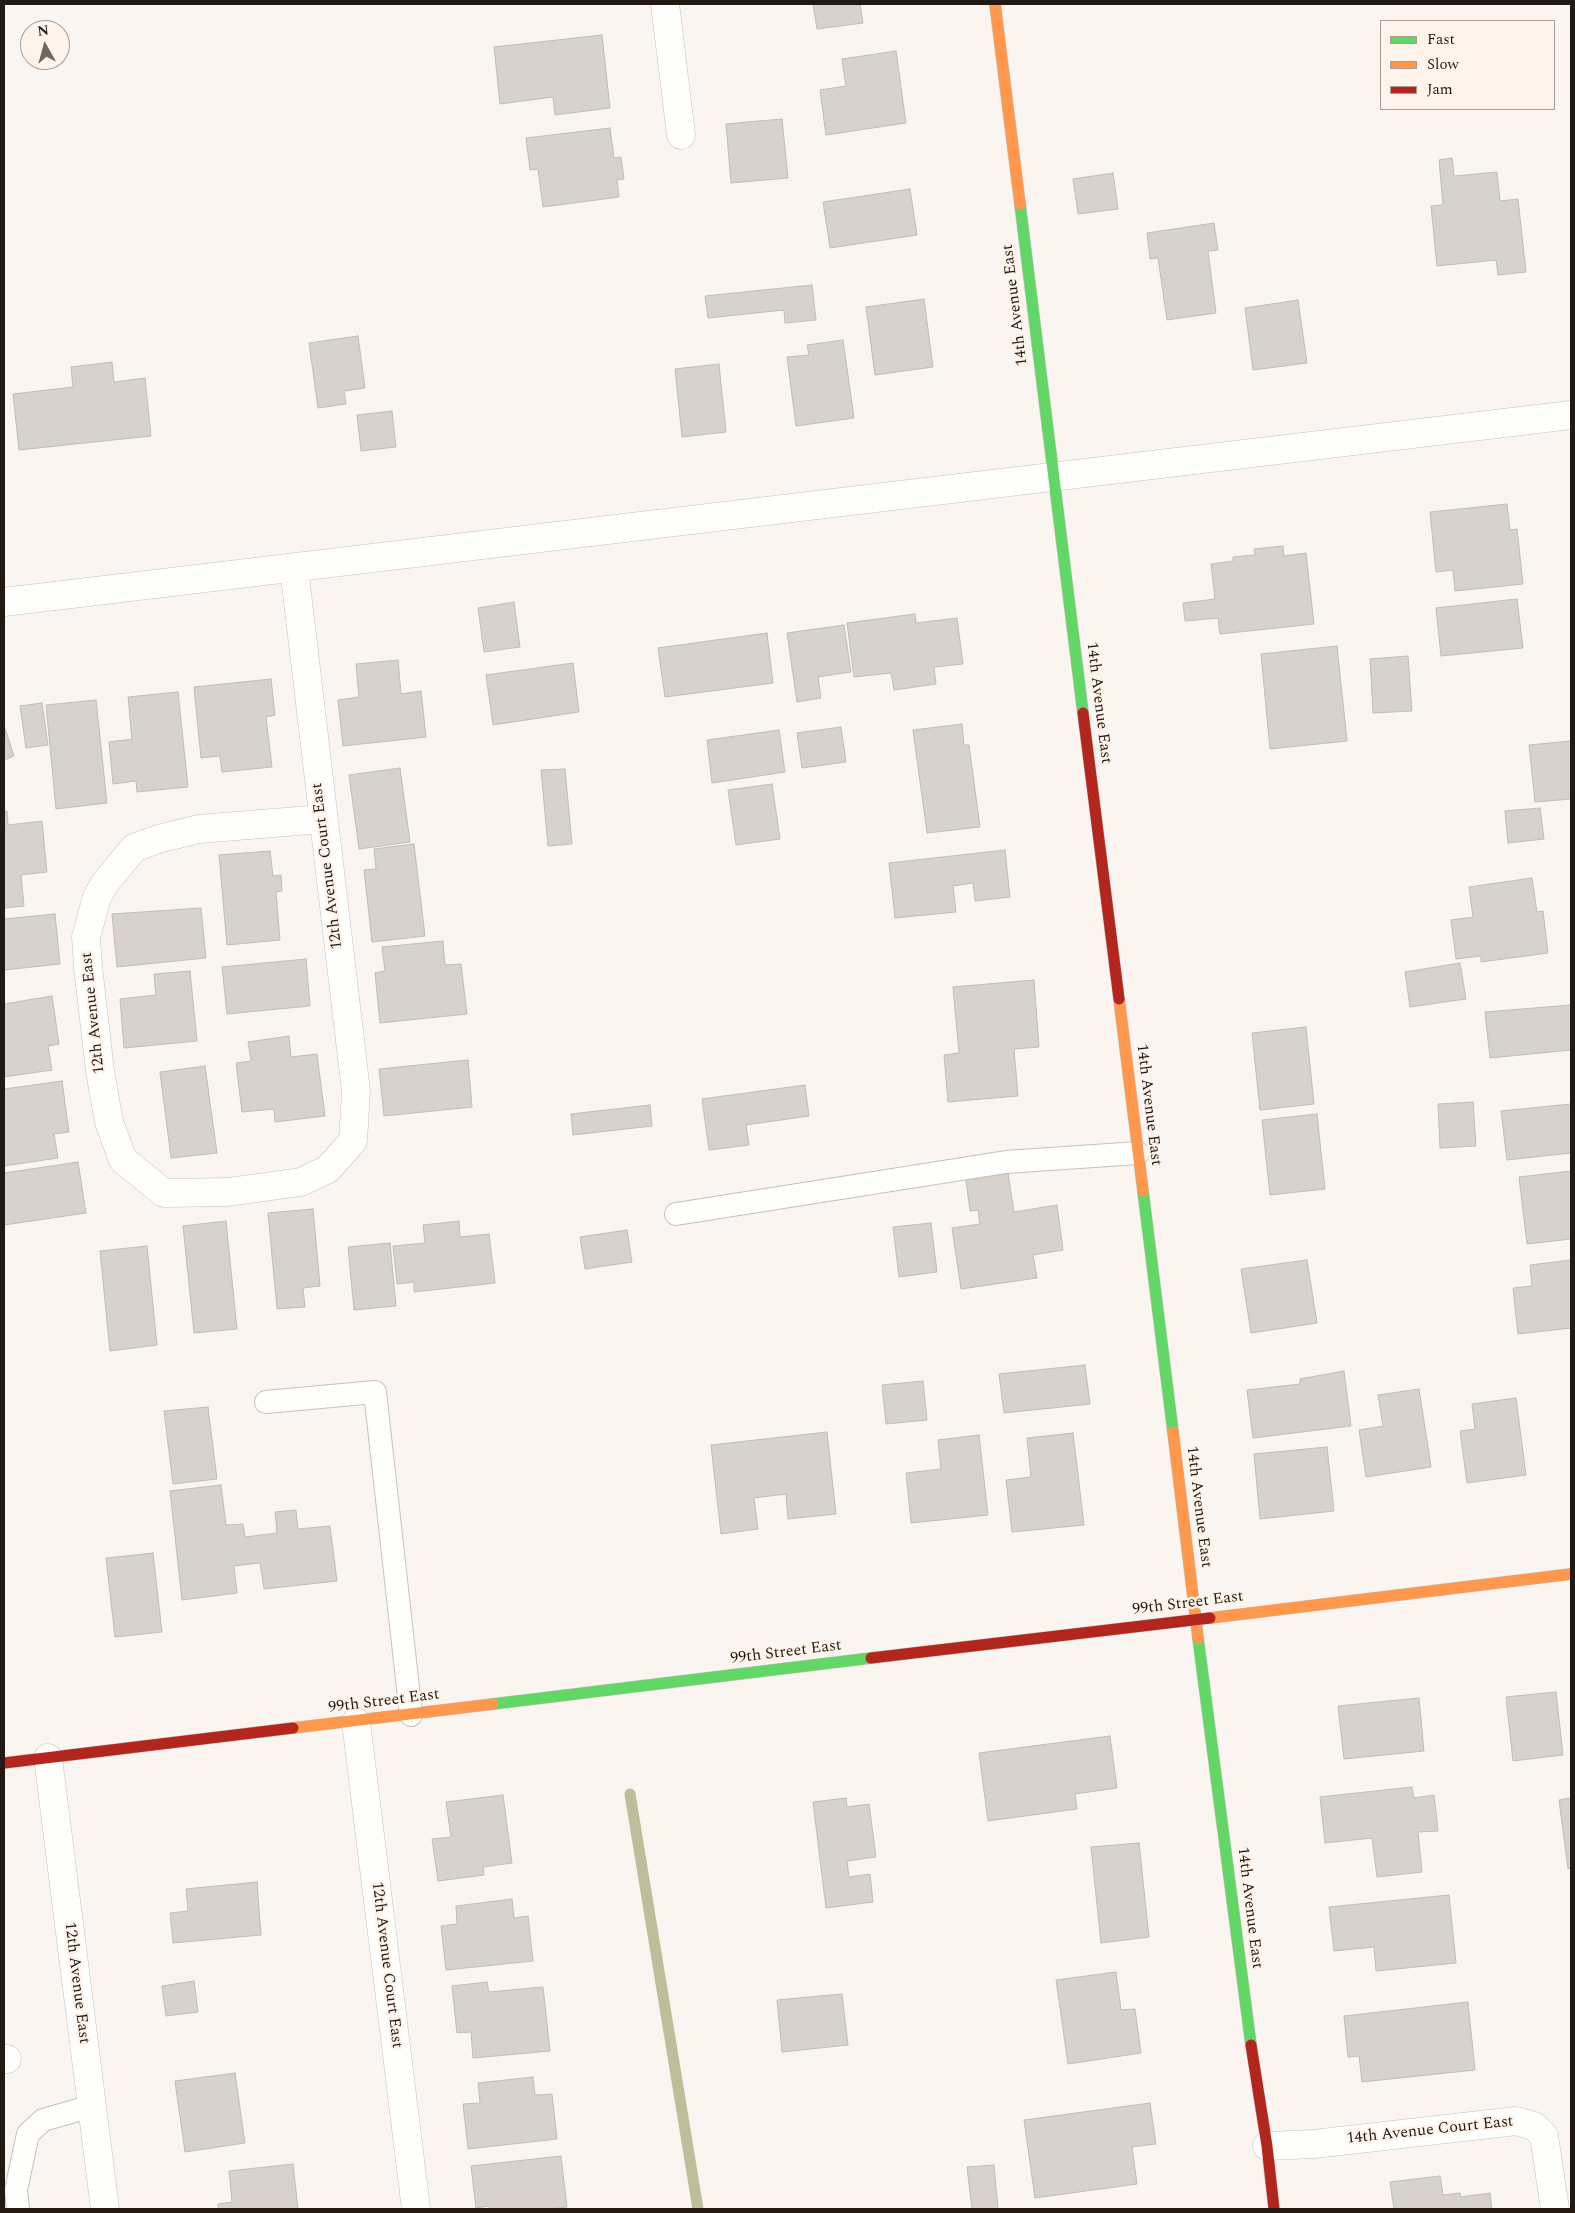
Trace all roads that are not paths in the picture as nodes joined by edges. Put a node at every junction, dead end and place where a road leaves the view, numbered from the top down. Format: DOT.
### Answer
graph roads {
  1 [pos="665,4"];
  2 [pos="995,4"];
  3 [pos="681,135"];
  4 [pos="1571,415"];
  5 [pos="1053,477"];
  6 [pos="294,568"];
  7 [pos="4,602"];
  8 [pos="323,819"];
  9 [pos="1138,1153"];
  10 [pos="133,1170"];
  11 [pos="676,1214"];
  12 [pos="266,1402"];
  13 [pos="1571,1574"];
  14 [pos="1196,1620"];
  15 [pos="411,1715"];
  16 [pos="356,1722"];
  17 [pos="48,1758"];
  18 [pos="4,1763"];
  19 [pos="92,2106"];
  20 [pos="1267,2146"];
  21 [pos="18,2209"];
  22 [pos="104,2209"];
  23 [pos="416,2209"];
  24 [pos="1274,2209"];
  25 [pos="1556,2209"];
  1 -- 3 [label="street"];
  2 -- 5 [label="street, 14th Avenue East"];
  4 -- 5 [label="street"];
  5 -- 6 [label="street"];
  5 -- 9 [label="street, 14th Avenue East"];
  6 -- 7 [label="street"];
  6 -- 8 [label="street, 12th Avenue Court East"];
  8 -- 10 [label="street, 12th Avenue East"];
  8 -- 10 [label="street, 12th Avenue Court East"];
  9 -- 11 [label="lane"];
  9 -- 14 [label="street, 14th Avenue East"];
  12 -- 15 [label="lane"];
  13 -- 14 [label="street, 99th Street East"];
  14 -- 15 [label="street, 99th Street East"];
  14 -- 20 [label="street, 14th Avenue East"];
  15 -- 16 [label="street, 99th Street East"];
  16 -- 17 [label="street, 99th Street East"];
  16 -- 23 [label="street, 12th Avenue Court East"];
  17 -- 18 [label="street, 99th Street East"];
  17 -- 19 [label="street, 12th Avenue East"];
  19 -- 21 [label="lane"];
  19 -- 22 [label="street, 12th Avenue East"];
  20 -- 24 [label="street, 14th Avenue East"];
  20 -- 25 [label="street, 14th Avenue Court East"];
}
